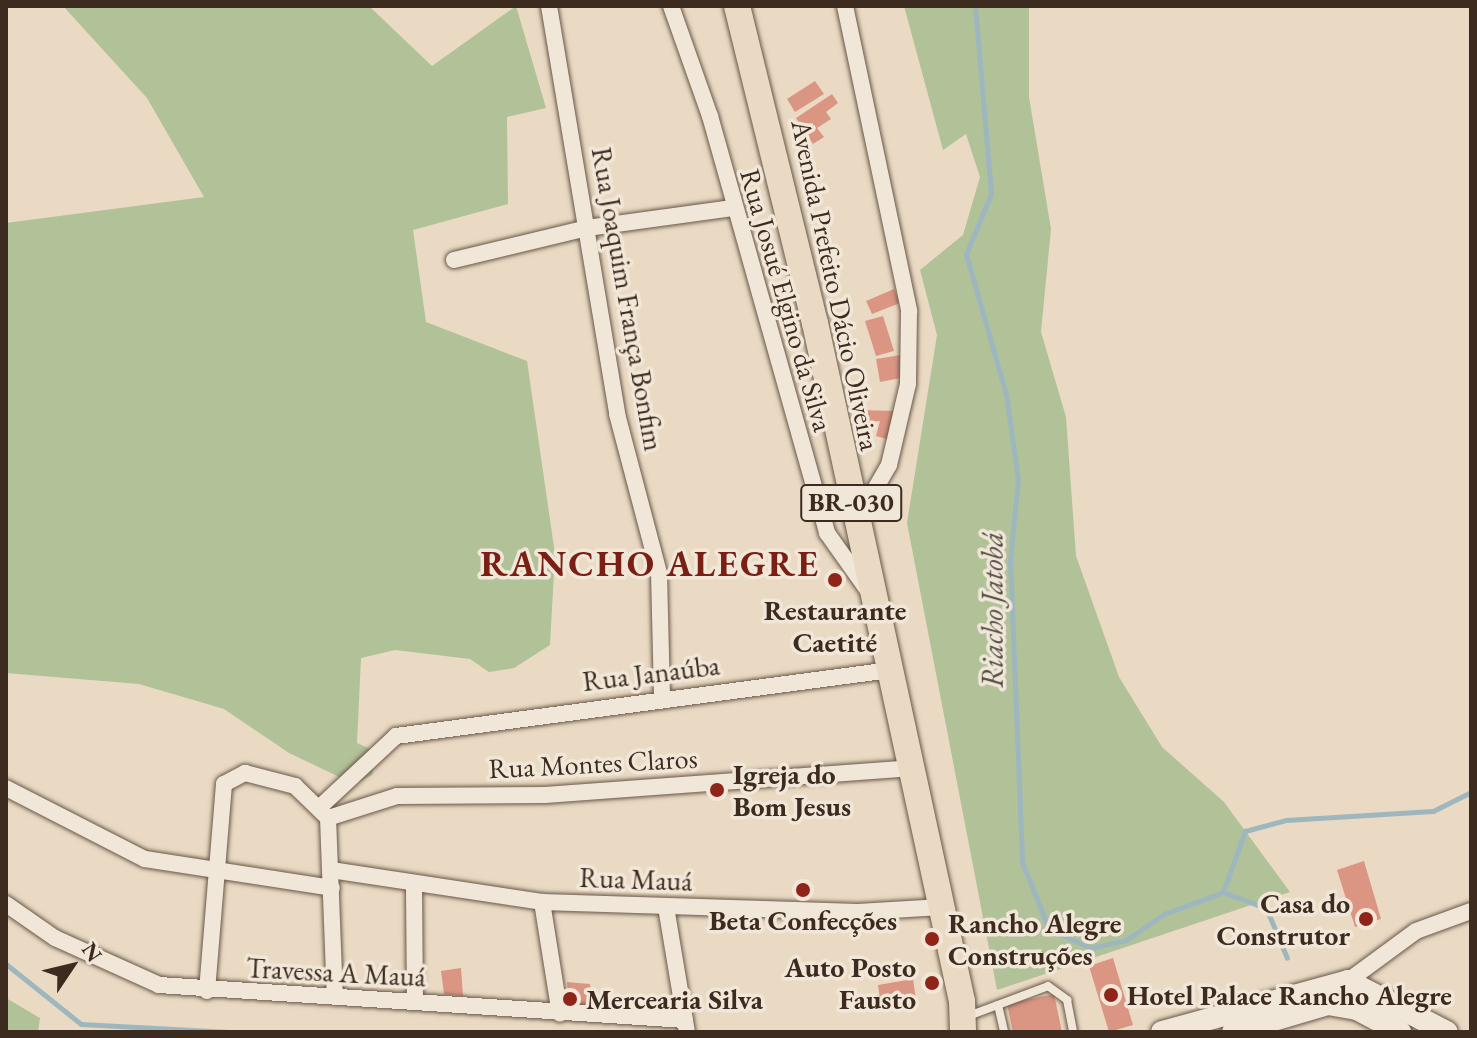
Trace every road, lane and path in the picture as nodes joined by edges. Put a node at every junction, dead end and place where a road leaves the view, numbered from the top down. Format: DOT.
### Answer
graph roads {
  1 [pos="549,6"];
  2 [pos="671,6"];
  3 [pos="737,6"];
  4 [pos="845,6"];
  5 [pos="733,208"];
  6 [pos="587,228"];
  7 [pos="454,260"];
  8 [pos="856,522"];
  9 [pos="874,597"];
  10 [pos="890,670"];
  11 [pos="662,697"];
  12 [pos="912,768"];
  13 [pos="6,788"];
  14 [pos="325,812"];
  15 [pos="221,870"];
  16 [pos="331,870"];
  17 [pos="332,888"];
  18 [pos="414,888"];
  19 [pos="542,902"];
  20 [pos="6,904"];
  21 [pos="666,907"];
  22 [pos="942,907"];
  23 [pos="1471,911"];
  24 [pos="1348,981"];
  25 [pos="207,991"];
  26 [pos="335,997"];
  27 [pos="415,1002"];
  28 [pos="1328,1004"];
  29 [pos="998,1005"];
  30 [pos="560,1014"];
  31 [pos="967,1023"];
  32 [pos="686,1026"];
  33 [pos="1174,1030"];
  34 [pos="1004,1032"];
  35 [pos="1073,1032"];
  36 [pos="1233,1032"];
  37 [pos="1400,1032"];
  38 [pos="1447,1032"];
  1 -- 6 [label="street, Rua Joaquim França Bonfim"];
  2 -- 5 [label="street, Rua Josué Elgino da Silva"];
  3 -- 8 [label="main road, Avenida Prefeito Dácio Oliveira / BR-030"];
  4 -- 8 [label="street"];
  5 -- 6 [label="street"];
  5 -- 9 [label="street, Rua Josué Elgino da Silva"];
  6 -- 7 [label="street"];
  6 -- 11 [label="street, Rua Joaquim França Bonfim"];
  8 -- 9 [label="main road, Avenida Prefeito Dácio Oliveira / BR-030"];
  9 -- 10 [label="main road, Avenida Prefeito Dácio Oliveira / BR-030"];
  10 -- 11 [label="street, Rua Janaúba"];
  10 -- 12 [label="main road, Avenida Prefeito Dácio Oliveira / BR-030"];
  11 -- 14 [label="street, Rua Janaúba"];
  12 -- 14 [label="street, Rua Montes Claros"];
  12 -- 22 [label="main road, Avenida Prefeito Dácio Oliveira / BR-030"];
  13 -- 15 [label="street"];
  14 -- 15 [label="street"];
  14 -- 16 [label="street"];
  15 -- 17 [label="street"];
  15 -- 25 [label="street"];
  16 -- 17 [label="street"];
  16 -- 18 [label="street, Rua Mauá"];
  17 -- 26 [label="street"];
  18 -- 19 [label="street, Rua Mauá"];
  18 -- 27 [label="street"];
  19 -- 21 [label="street, Rua Mauá"];
  19 -- 30 [label="street"];
  20 -- 25 [label="street, Travessa A Mauá"];
  21 -- 22 [label="street, Rua Mauá"];
  21 -- 32 [label="street"];
  22 -- 31 [label="main road, Avenida Prefeito Dácio Oliveira / BR-030"];
  23 -- 24 [label="street"];
  24 -- 28 [label="lane"];
  24 -- 33 [label="street"];
  24 -- 38 [label="street"];
  25 -- 26 [label="street, Travessa A Mauá"];
  26 -- 27 [label="street, Travessa A Mauá"];
  27 -- 30 [label="street, Travessa A Mauá"];
  28 -- 36 [label="street"];
  28 -- 37 [label="street"];
  29 -- 31 [label="lane"];
  29 -- 34 [label="lane"];
  29 -- 35 [label="lane"];
  30 -- 32 [label="street, Travessa A Mauá"];
}
